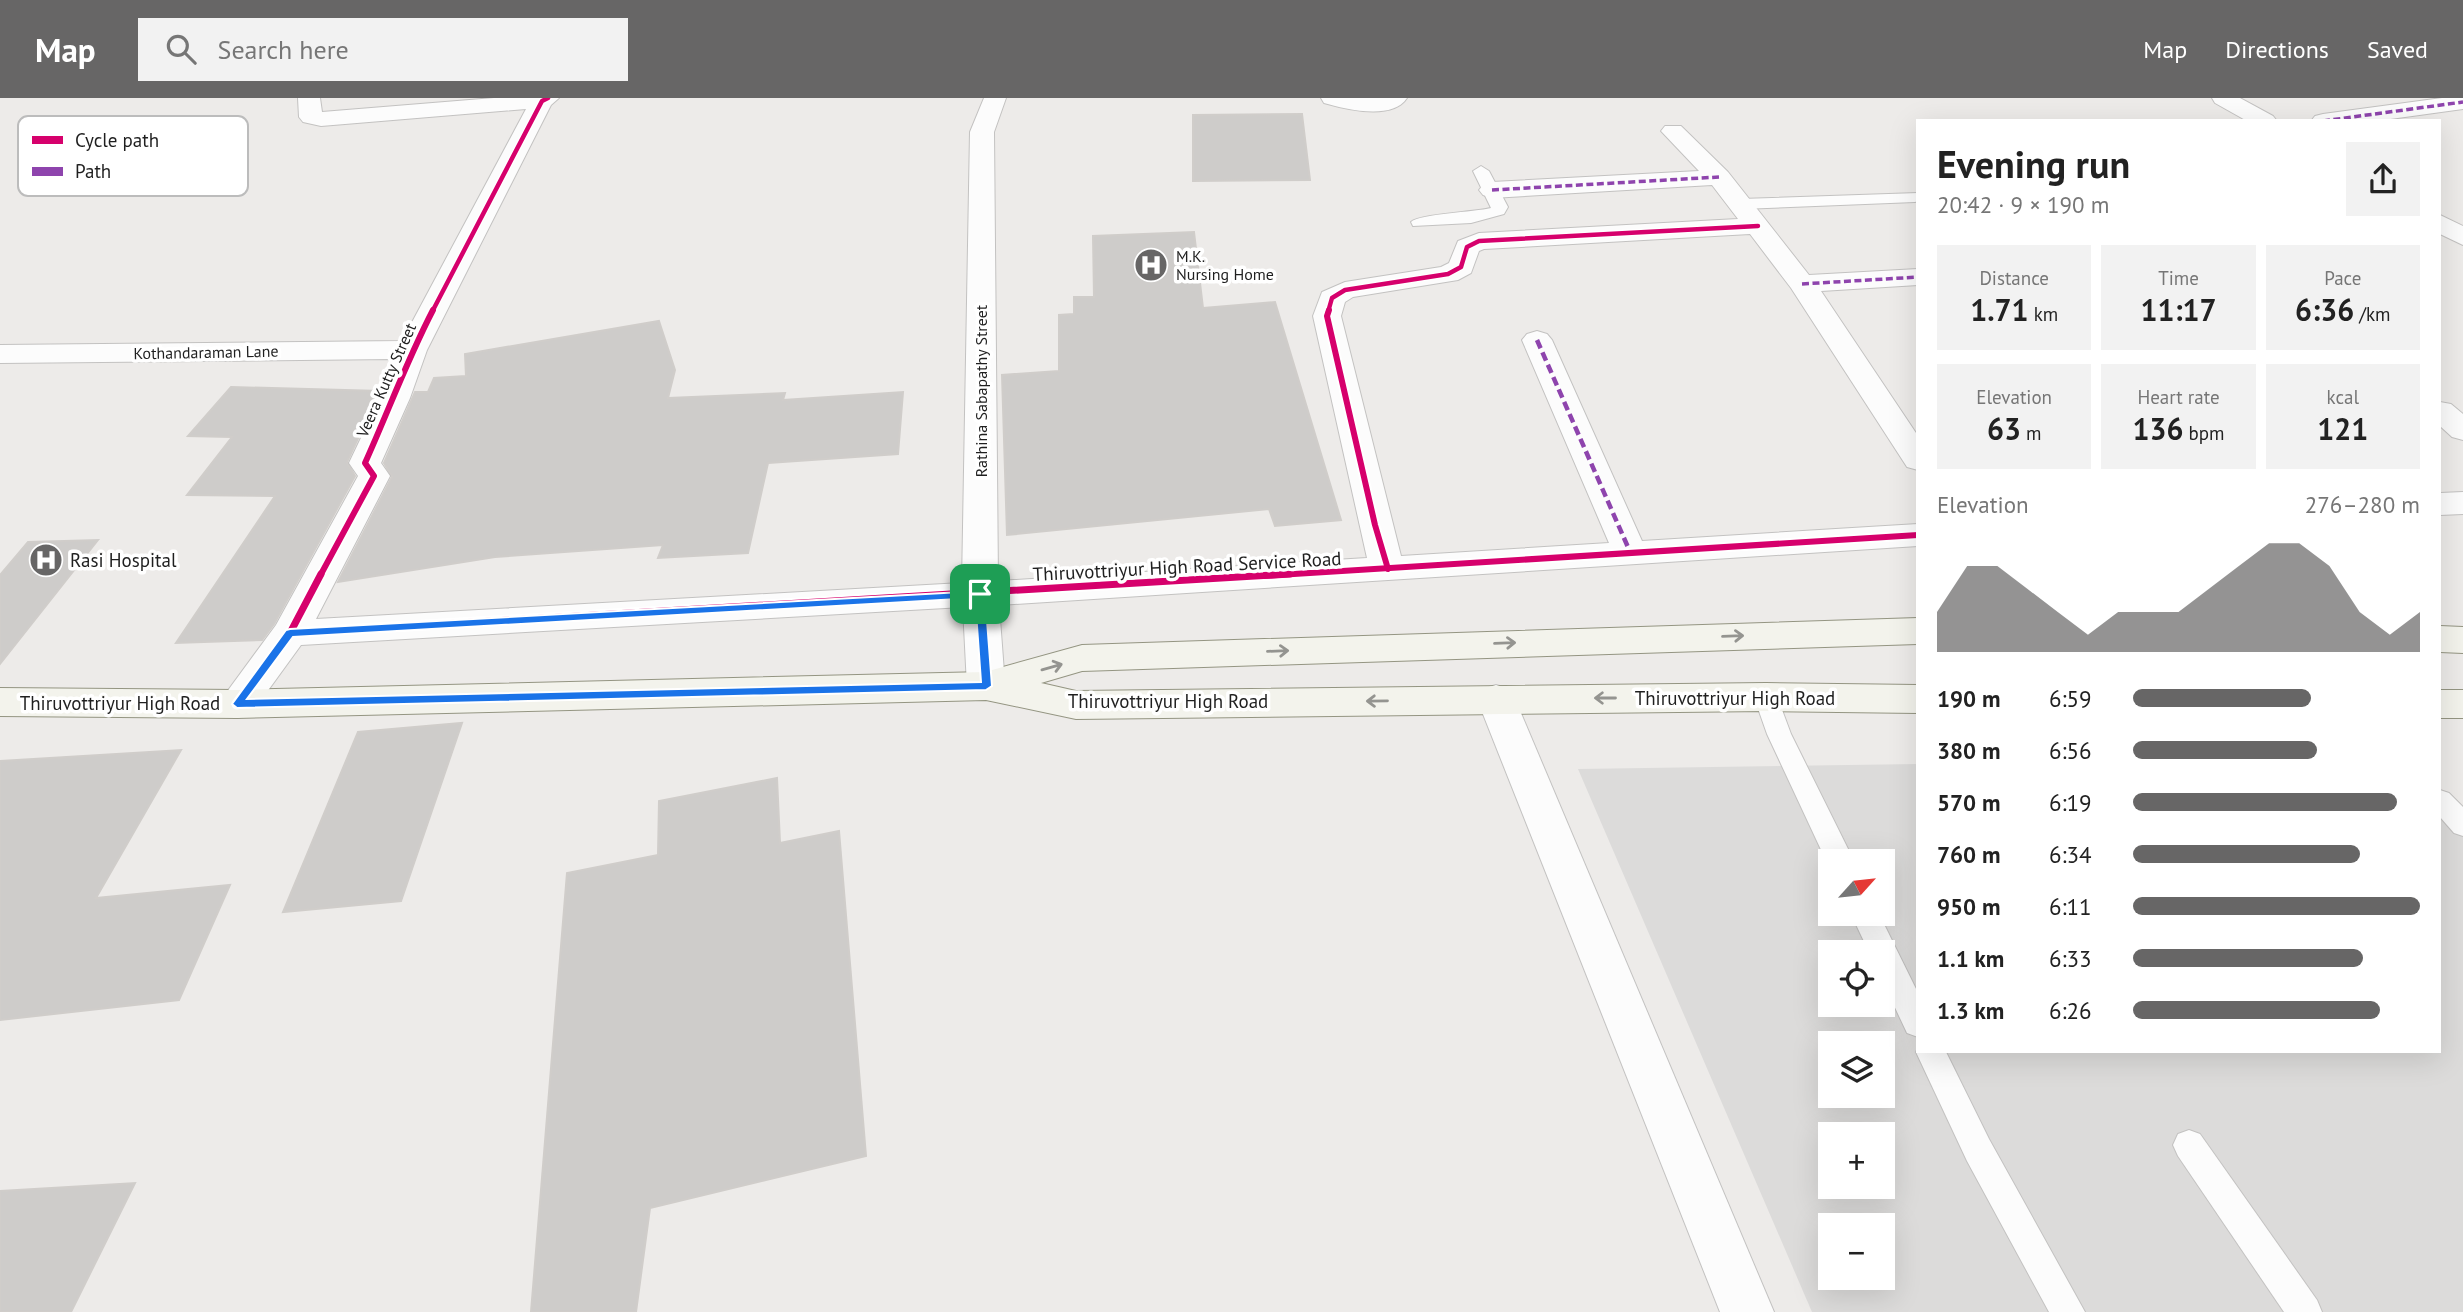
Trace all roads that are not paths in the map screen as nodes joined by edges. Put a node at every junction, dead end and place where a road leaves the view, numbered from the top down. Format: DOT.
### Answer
graph roads {
  1 [pos="309,98"];
  2 [pos="995,98"];
  3 [pos="1332,98"];
  4 [pos="1396,98"];
  5 [pos="2223,98"];
  6 [pos="545,99"];
  7 [pos="2463,102"];
  8 [pos="435,103"];
  9 [pos="2261,119"];
  10 [pos="2338,119"];
  11 [pos="1674,131"];
  12 [pos="1719,177"];
  13 [pos="1487,181"];
  14 [pos="1915,197"];
  15 [pos="1741,204"];
  16 [pos="2463,209"];
  17 [pos="2441,213"];
  18 [pos="1419,222"];
  19 [pos="2441,224"];
  20 [pos="1758,226"];
  21 [pos="2463,237"];
  22 [pos="1916,277"];
  23 [pos="1802,284"];
  24 [pos="1537,340"];
  25 [pos="412,350"];
  26 [pos="0,354"];
  27 [pos="2441,412"];
  28 [pos="2463,430"];
  29 [pos="1916,457"];
  30 [pos="2463,503"];
  31 [pos="2441,504"];
  32 [pos="1916,535"];
  33 [pos="1631,554"];
  34 [pos="1388,569"];
  35 [pos="980,594"];
  36 [pos="1916,631"];
  37 [pos="290,633"];
  38 [pos="2441,639"];
  39 [pos="2463,640"];
  40 [pos="986,686"];
  41 [pos="1766,697"];
  42 [pos="1496,699"];
  43 [pos="1916,699"];
  44 [pos="0,702"];
  45 [pos="237,704"];
  46 [pos="2441,704"];
  47 [pos="2463,704"];
  48 [pos="2441,801"];
  49 [pos="2463,825"];
  50 [pos="1834,849"];
  51 [pos="1871,926"];
  52 [pos="1916,1020"];
  53 [pos="1931,1053"];
  54 [pos="2189,1145"];
  55 [pos="1747,1312"];
  56 [pos="2068,1312"];
  57 [pos="2305,1312"];
  1 -- 8 [label="street"];
  2 -- 35 [label="street, Rathina Sabapathy Street"];
  3 -- 4 [label="street"];
  5 -- 9 [label="street"];
  6 -- 8 [label="street"];
  6 -- 25 [label="street, Veera Kutty Street"];
  7 -- 10 [label="street"];
  11 -- 12 [label="street"];
  12 -- 13 [label="street"];
  12 -- 15 [label="street"];
  13 -- 18 [label="lane"];
  14 -- 15 [label="lane"];
  15 -- 20 [label="street"];
  16 -- 17 [label="street"];
  19 -- 21 [label="street"];
  20 -- 23 [label="street"];
  20 -- 34 [label="street"];
  22 -- 23 [label="street"];
  23 -- 29 [label="street"];
  24 -- 33 [label="street"];
  25 -- 26 [label="street, Kothandaraman Lane"];
  25 -- 37 [label="street, Veera Kutty Street"];
  27 -- 28 [label="street"];
  30 -- 31 [label="street"];
  32 -- 33 [label="street, Thiruvottriyur High Road Service Road"];
  33 -- 34 [label="street, Thiruvottriyur High Road Service Road"];
  34 -- 35 [label="street, Thiruvottriyur High Road Service Road"];
  35 -- 37 [label="street, Thiruvottriyur High Road Service Road"];
  35 -- 40 [label="street, Rathina Sabapathy Street"];
  40 -- 36 [label="main road, one-way"];
  37 -- 45 [label="street, Veera Kutty Street"];
  38 -- 39 [label="main road"];
  42 -- 40 [label="main road, Thiruvottriyur High Road, one-way"];
  40 -- 45 [label="main road, Thiruvottriyur High Road"];
  41 -- 42 [label="main road, Thiruvottriyur High Road, one-way"];
  41 -- 43 [label="main road, Thiruvottriyur High Road"];
  41 -- 50 [label="lane"];
  42 -- 55 [label="street"];
  44 -- 45 [label="main road, Thiruvottriyur High Road"];
  46 -- 47 [label="main road"];
  48 -- 49 [label="lane"];
  51 -- 52 [label="lane"];
  53 -- 56 [label="lane"];
  54 -- 57 [label="lane"];
}
